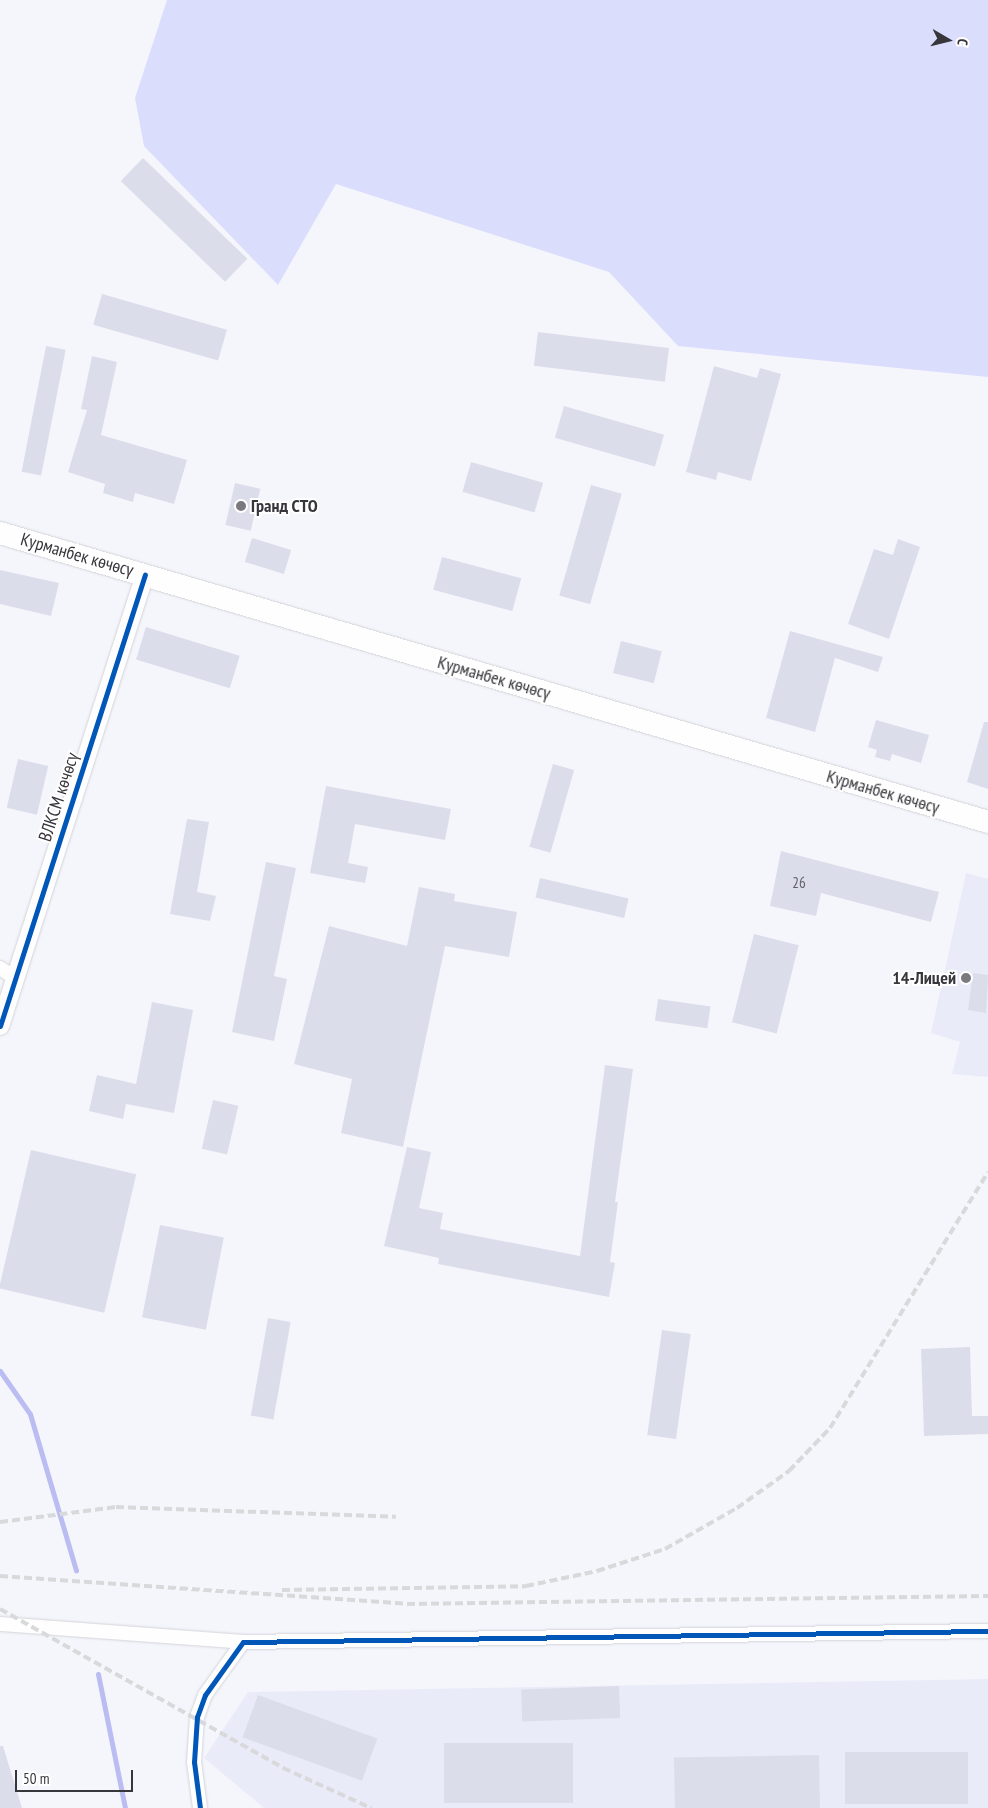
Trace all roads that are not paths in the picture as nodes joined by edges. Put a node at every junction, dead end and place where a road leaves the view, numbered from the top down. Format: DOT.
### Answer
graph roads {
  1 [pos="0,533"];
  2 [pos="145,575"];
  3 [pos="988,822"];
  4 [pos="0,968"];
  5 [pos="15,978"];
  6 [pos="0,1026"];
  7 [pos="0,1624"];
  8 [pos="988,1631"];
  9 [pos="243,1642"];
  10 [pos="200,1808"];
  1 -- 2 [label="main road, Курманбек көчөсү"];
  2 -- 3 [label="main road, Курманбек көчөсү"];
  2 -- 5 [label="street, ВЛКСМ көчөсү"];
  4 -- 5 [label="street"];
  5 -- 6 [label="street, ВЛКСМ көчөсү"];
  7 -- 9 [label="street"];
  8 -- 9 [label="street"];
  9 -- 10 [label="street"];
}
